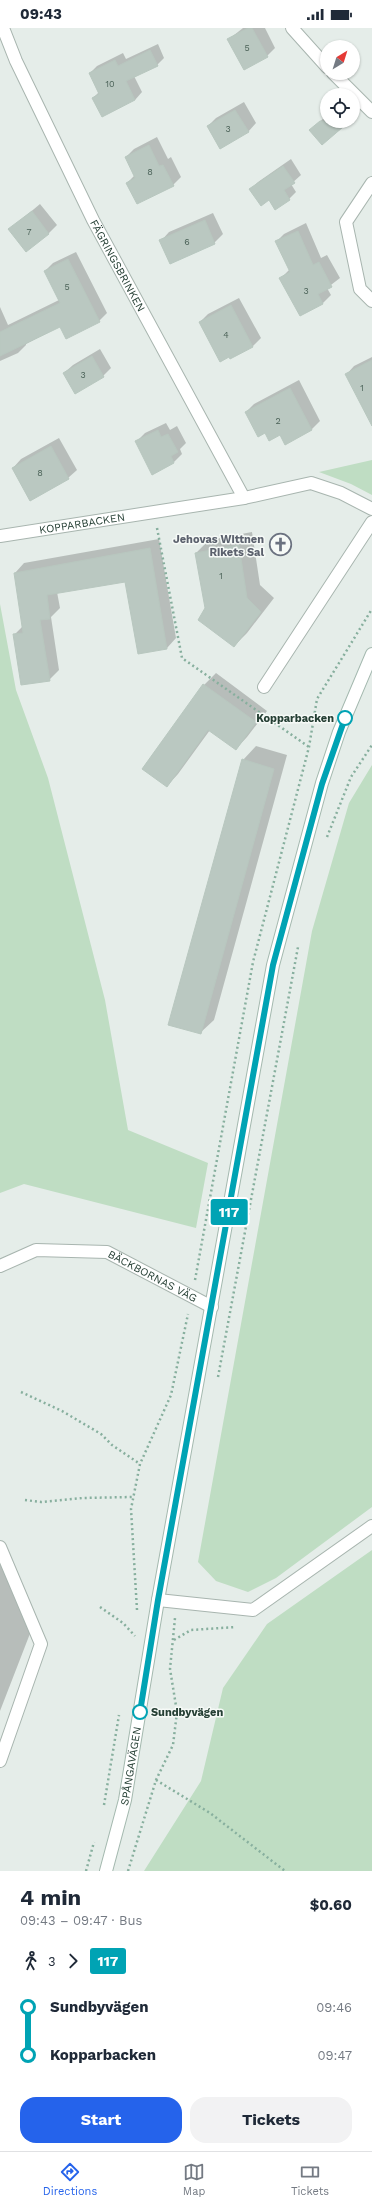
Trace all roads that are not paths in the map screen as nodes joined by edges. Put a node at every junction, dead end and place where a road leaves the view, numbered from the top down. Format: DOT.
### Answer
graph roads {
  1 [pos="3,28"];
  2 [pos="292,28"];
  3 [pos="320,59"];
  4 [pos="340,80"];
  5 [pos="372,112"];
  6 [pos="372,182"];
  7 [pos="372,301"];
  8 [pos="244,498"];
  9 [pos="372,509"];
  10 [pos="372,522"];
  11 [pos="0,536"];
  12 [pos="372,654"];
  13 [pos="264,687"];
  14 [pos="0,1266"];
  15 [pos="212,1307"];
  16 [pos="372,1526"];
  17 [pos="0,1547"];
  18 [pos="158,1600"];
  19 [pos="0,1761"];
  20 [pos="106,1871"];
  1 -- 8 [label="street, FÄGRINGSBRINKEN"];
  2 -- 3 [label="street"];
  4 -- 5 [label="street"];
  6 -- 7 [label="street"];
  8 -- 9 [label="street, KOPPARBACKEN"];
  8 -- 11 [label="street, KOPPARBACKEN"];
  10 -- 13 [label="street"];
  12 -- 15 [label="street, SPÅNGAVÄGEN"];
  14 -- 15 [label="street, BÄCKBORNAS VÄG"];
  15 -- 18 [label="street, SPÅNGAVÄGEN"];
  16 -- 18 [label="street"];
  17 -- 19 [label="street"];
  18 -- 20 [label="street, SPÅNGAVÄGEN"];
}
